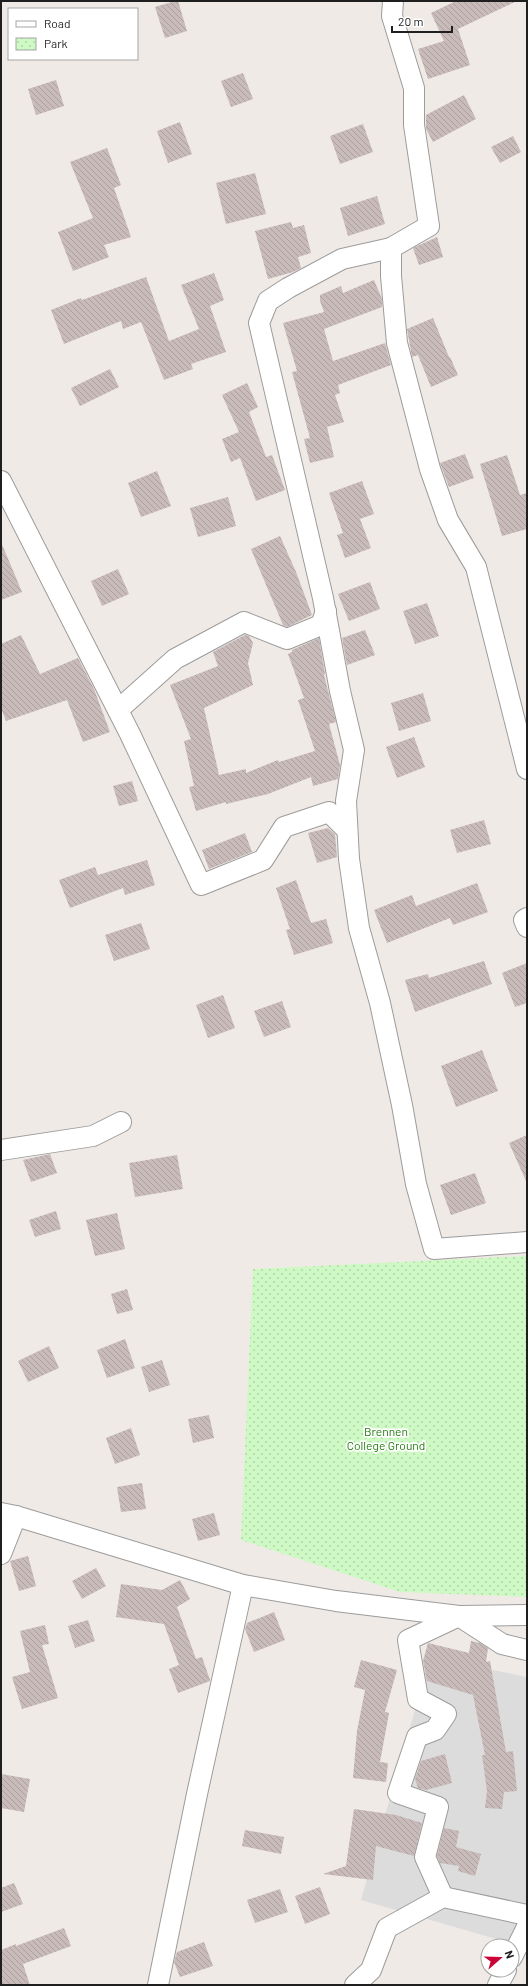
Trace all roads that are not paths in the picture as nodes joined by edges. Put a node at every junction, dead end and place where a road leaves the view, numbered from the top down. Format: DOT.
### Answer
graph roads {
  1 [pos="393,1"];
  2 [pos="391,248"];
  3 [pos="1,481"];
  4 [pos="326,611"];
  5 [pos="118,710"];
  6 [pos="527,769"];
  7 [pos="347,830"];
  8 [pos="527,918"];
  9 [pos="527,928"];
  10 [pos="121,1122"];
  11 [pos="1,1150"];
  12 [pos="527,1242"];
  13 [pos="8,1514"];
  14 [pos="1,1554"];
  15 [pos="243,1585"];
  16 [pos="527,1615"];
  17 [pos="459,1616"];
  18 [pos="527,1650"];
  19 [pos="443,1897"];
  20 [pos="527,1915"];
  21 [pos="527,1927"];
  22 [pos="520,1941"];
  23 [pos="158,1985"];
  24 [pos="355,1985"];
  1 -- 2 [label="street"];
  2 -- 4 [label="street"];
  2 -- 6 [label="street"];
  3 -- 5 [label="street"];
  4 -- 5 [label="street"];
  4 -- 7 [label="street"];
  5 -- 7 [label="street"];
  7 -- 12 [label="street"];
  8 -- 9 [label="street"];
  10 -- 11 [label="street"];
  13 -- 14 [label="street"];
  13 -- 15 [label="street"];
  15 -- 17 [label="street"];
  15 -- 23 [label="street"];
  16 -- 17 [label="street"];
  17 -- 18 [label="street"];
  17 -- 19 [label="street"];
  19 -- 20 [label="street"];
  19 -- 24 [label="street"];
  21 -- 22 [label="street"];
}
